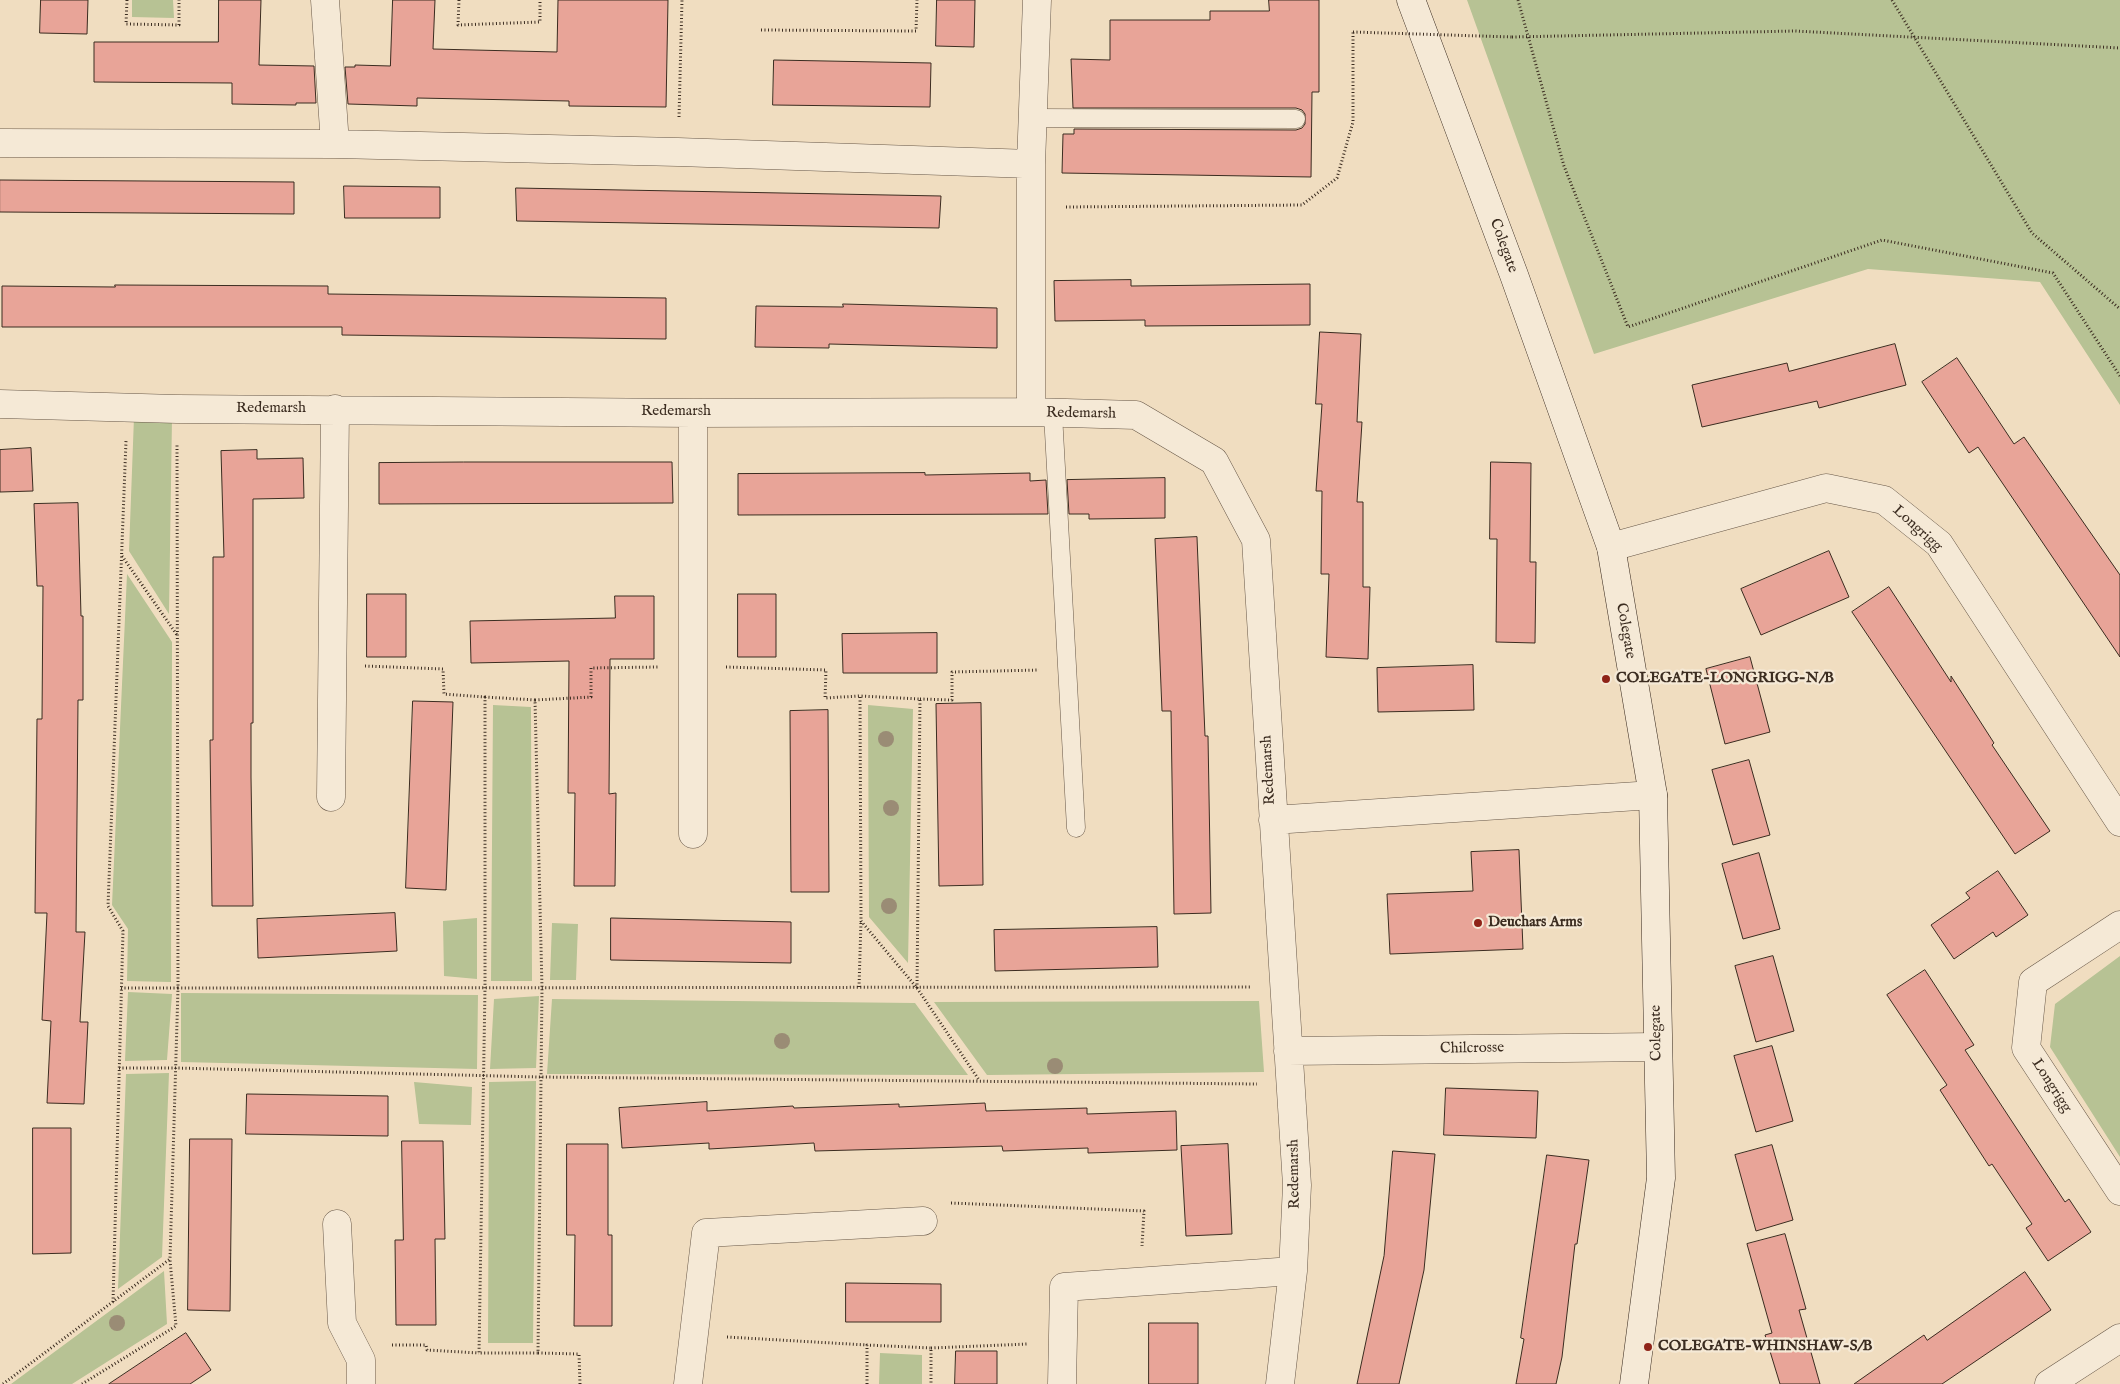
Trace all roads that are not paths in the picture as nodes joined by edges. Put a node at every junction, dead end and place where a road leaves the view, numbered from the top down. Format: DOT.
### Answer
graph roads {
  1 [pos="325,0"];
  2 [pos="1037,0"];
  3 [pos="1411,0"];
  4 [pos="1033,118"];
  5 [pos="1296,119"];
  6 [pos="0,143"];
  7 [pos="335,144"];
  8 [pos="1031,164"];
  9 [pos="0,404"];
  10 [pos="335,408"];
  11 [pos="693,413"];
  12 [pos="1042,413"];
  13 [pos="1610,547"];
  14 [pos="1653,795"];
  15 [pos="331,797"];
  16 [pos="1272,820"];
  17 [pos="2120,822"];
  18 [pos="1076,828"];
  19 [pos="693,834"];
  20 [pos="2120,925"];
  21 [pos="1657,1047"];
  22 [pos="1288,1051"];
  23 [pos="2120,1191"];
  24 [pos="923,1221"];
  25 [pos="337,1224"];
  26 [pos="1293,1271"];
  27 [pos="2120,1338"];
  28 [pos="361,1384"];
  29 [pos="688,1384"];
  30 [pos="1062,1384"];
  31 [pos="1280,1384"];
  32 [pos="1634,1384"];
  33 [pos="2049,1384"];
  1 -- 7 [label="street"];
  2 -- 4 [label="street"];
  3 -- 13 [label="street, Colegate"];
  4 -- 5 [label="lane"];
  4 -- 8 [label="street"];
  6 -- 7 [label="street"];
  7 -- 8 [label="street"];
  8 -- 12 [label="street"];
  9 -- 10 [label="street, Redemarsh"];
  10 -- 11 [label="street, Redemarsh"];
  10 -- 15 [label="street"];
  11 -- 12 [label="street, Redemarsh"];
  11 -- 19 [label="street"];
  12 -- 16 [label="street, Redemarsh"];
  12 -- 18 [label="lane"];
  13 -- 14 [label="street, Colegate"];
  13 -- 17 [label="street, Longrigg"];
  14 -- 16 [label="street"];
  14 -- 21 [label="street, Colegate"];
  16 -- 22 [label="street, Redemarsh"];
  20 -- 23 [label="street, Longrigg"];
  21 -- 22 [label="street, Chilcrosse"];
  21 -- 32 [label="street, Colegate"];
  22 -- 26 [label="street, Redemarsh"];
  24 -- 29 [label="street"];
  25 -- 28 [label="street"];
  26 -- 30 [label="street"];
  26 -- 31 [label="street, Redemarsh"];
  27 -- 33 [label="street"];
}
